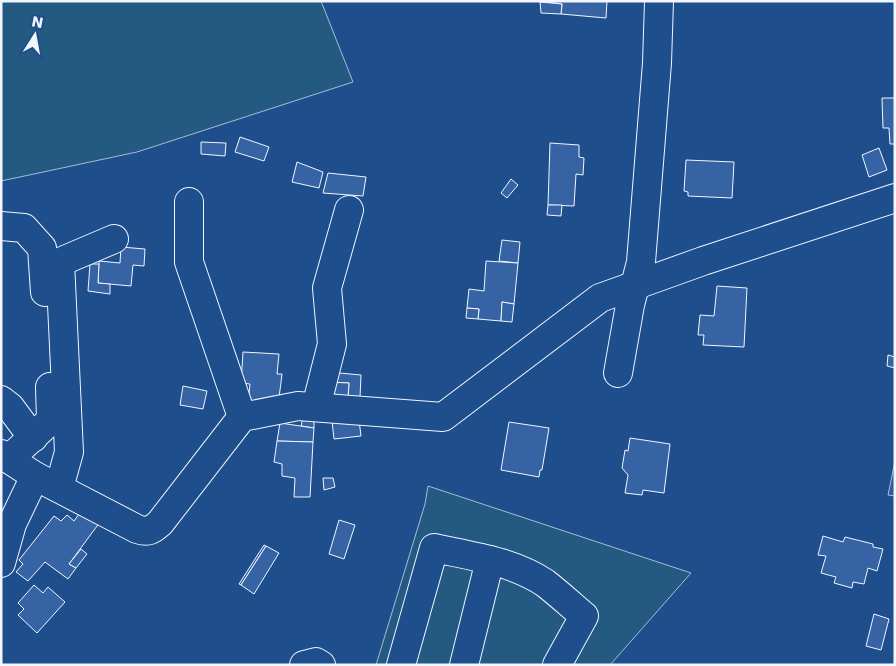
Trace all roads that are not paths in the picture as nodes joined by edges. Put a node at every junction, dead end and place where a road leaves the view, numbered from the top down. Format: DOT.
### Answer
graph roads {
  1 [pos="659,1"];
  2 [pos="895,198"];
  3 [pos="189,202"];
  4 [pos="349,210"];
  5 [pos="1,226"];
  6 [pos="114,238"];
  7 [pos="635,285"];
  8 [pos="618,373"];
  9 [pos="1,400"];
  10 [pos="307,407"];
  11 [pos="242,417"];
  12 [pos="33,438"];
  13 [pos="5,457"];
  14 [pos="47,482"];
  15 [pos="490,560"];
  16 [pos="1,563"];
  17 [pos="304,665"];
  18 [pos="321,665"];
  19 [pos="401,665"];
  20 [pos="464,665"];
  21 [pos="556,665"];
  1 -- 7 [label="street"];
  2 -- 7 [label="street"];
  3 -- 11 [label="street"];
  4 -- 10 [label="street"];
  5 -- 12 [label="street"];
  6 -- 14 [label="street"];
  7 -- 8 [label="street"];
  7 -- 10 [label="street"];
  9 -- 12 [label="street"];
  10 -- 11 [label="street"];
  11 -- 14 [label="street"];
  12 -- 13 [label="street"];
  13 -- 14 [label="street"];
  14 -- 16 [label="street"];
  15 -- 19 [label="street"];
  15 -- 20 [label="street"];
  15 -- 21 [label="street"];
  17 -- 18 [label="street"];
}
